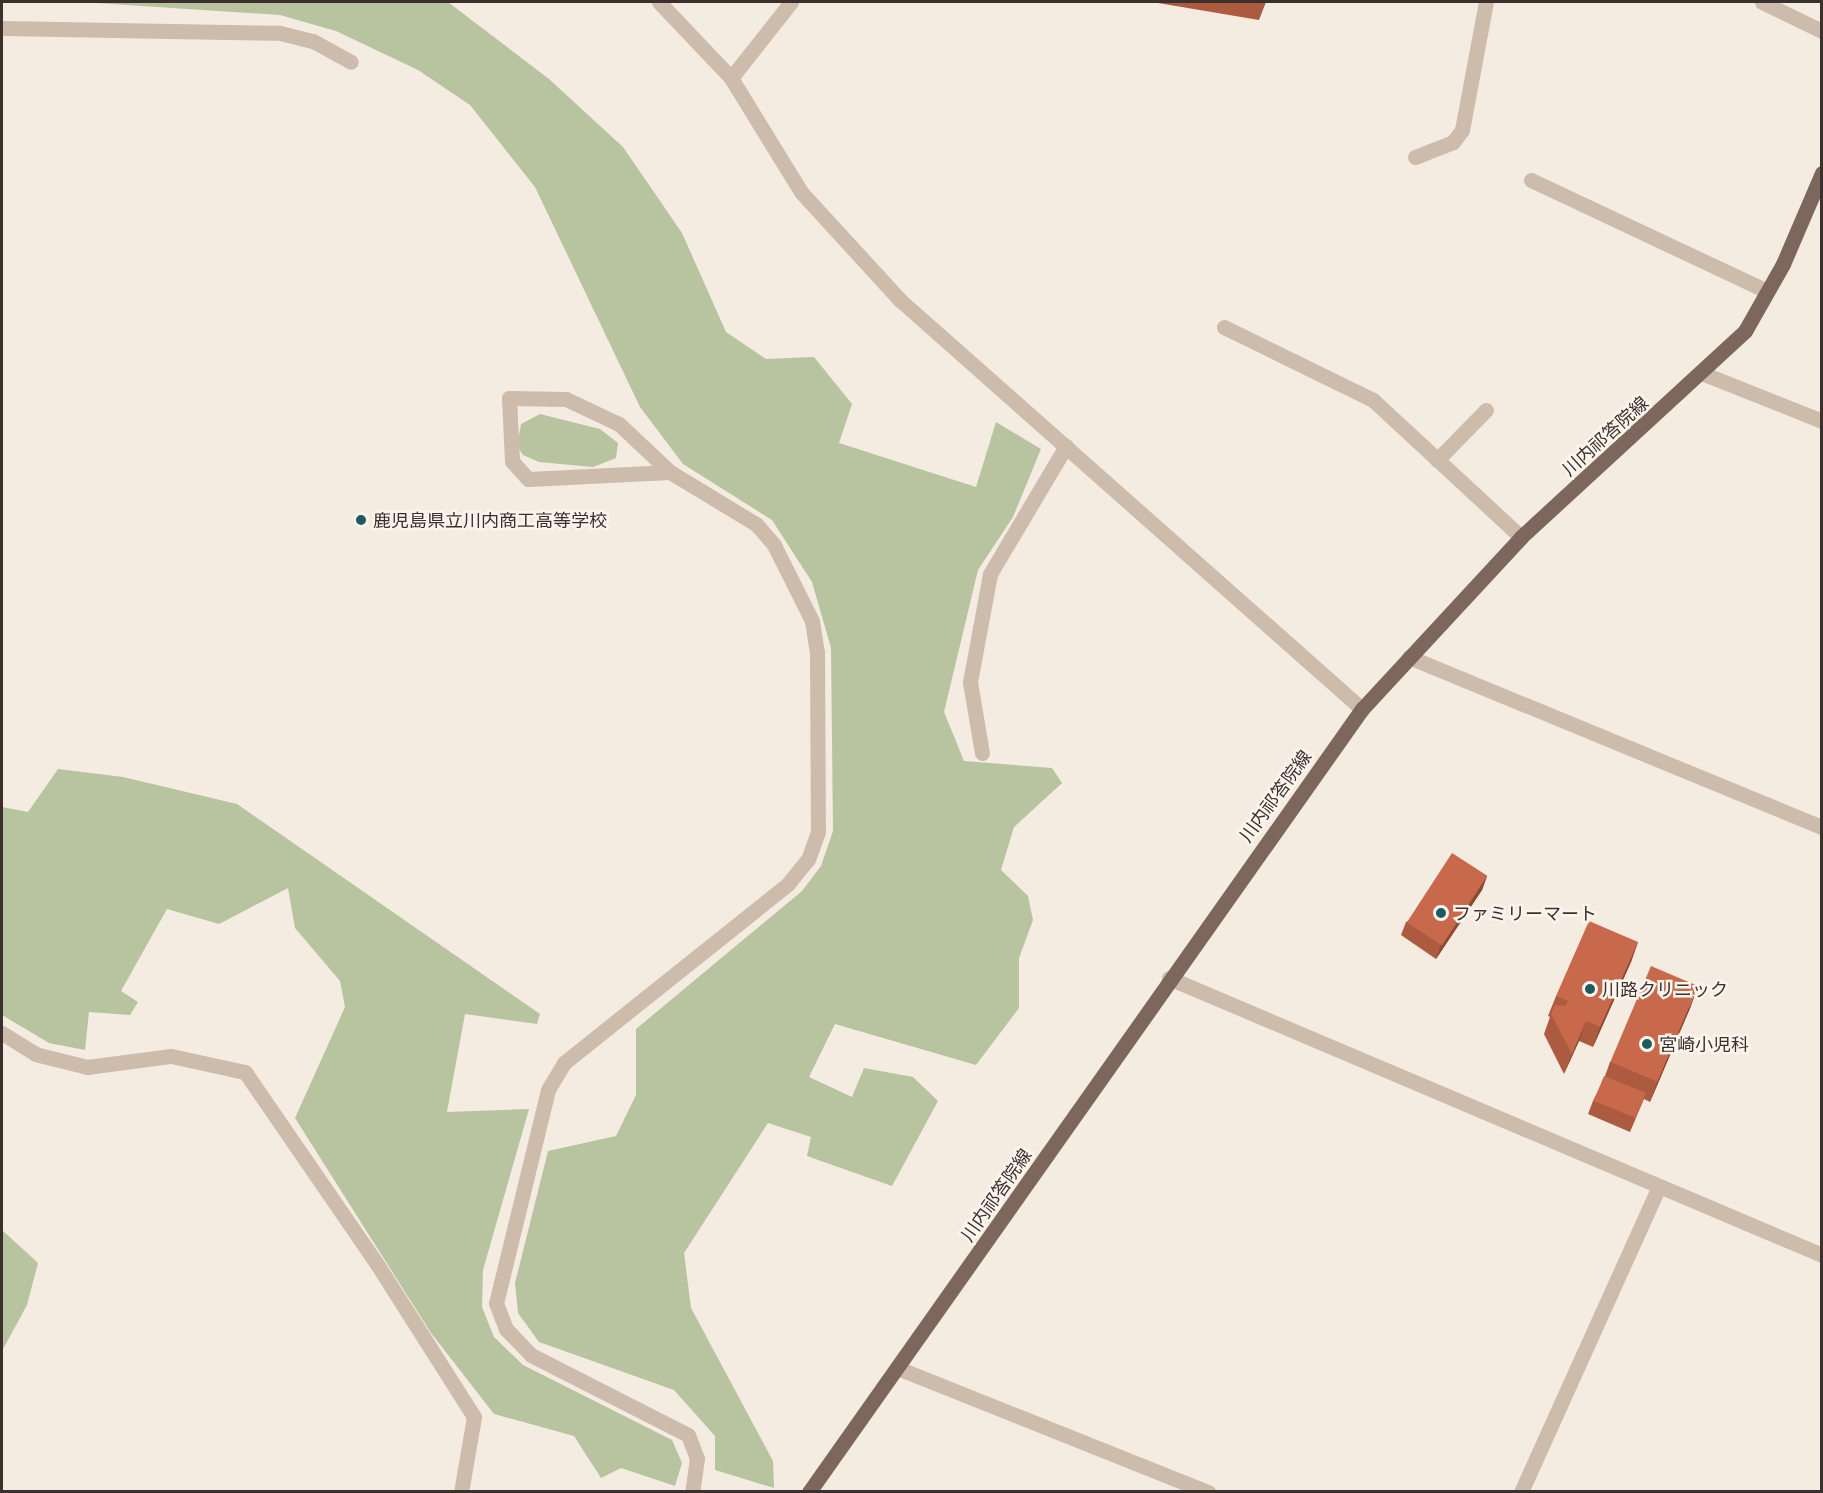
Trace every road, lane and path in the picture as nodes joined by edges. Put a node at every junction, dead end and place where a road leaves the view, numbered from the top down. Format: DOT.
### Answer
graph roads {
  1 [pos="659,2"];
  2 [pos="791,2"];
  3 [pos="1486,2"];
  4 [pos="1762,2"];
  5 [pos="2,28"];
  6 [pos="1821,31"];
  7 [pos="351,62"];
  8 [pos="731,78"];
  9 [pos="1415,157"];
  10 [pos="1821,173"];
  11 [pos="1531,180"];
  12 [pos="1767,291"];
  13 [pos="1224,327"];
  14 [pos="1704,374"];
  15 [pos="1486,410"];
  16 [pos="1821,421"];
  17 [pos="1066,446"];
  18 [pos="1437,460"];
  19 [pos="670,472"];
  20 [pos="1521,537"];
  21 [pos="1409,657"];
  22 [pos="1362,709"];
  23 [pos="982,753"];
  24 [pos="1821,827"];
  25 [pos="1169,978"];
  26 [pos="2,1032"];
  27 [pos="1658,1188"];
  28 [pos="1821,1255"];
  29 [pos="900,1369"];
  30 [pos="460,1491"];
  31 [pos="692,1491"];
  32 [pos="809,1491"];
  33 [pos="1208,1491"];
  34 [pos="1521,1491"];
  1 -- 8 [label="street"];
  2 -- 8 [label="street"];
  3 -- 9 [label="street"];
  4 -- 6 [label="street"];
  5 -- 7 [label="street"];
  8 -- 17 [label="street"];
  10 -- 12 [label="main road, 川内祁答院線"];
  11 -- 12 [label="street"];
  12 -- 14 [label="main road, 川内祁答院線"];
  13 -- 18 [label="street"];
  14 -- 16 [label="street"];
  14 -- 20 [label="main road, 川内祁答院線"];
  15 -- 18 [label="street"];
  17 -- 22 [label="street"];
  17 -- 23 [label="street"];
  18 -- 20 [label="street"];
  19 -- 19 [label="street"];
  19 -- 31 [label="street"];
  20 -- 21 [label="main road, 川内祁答院線"];
  21 -- 22 [label="main road, 川内祁答院線"];
  21 -- 24 [label="street"];
  22 -- 25 [label="main road, 川内祁答院線"];
  25 -- 27 [label="street"];
  25 -- 29 [label="main road, 川内祁答院線"];
  26 -- 30 [label="street"];
  27 -- 28 [label="street"];
  27 -- 34 [label="street"];
  29 -- 32 [label="main road, 川内祁答院線"];
  29 -- 33 [label="street"];
}
